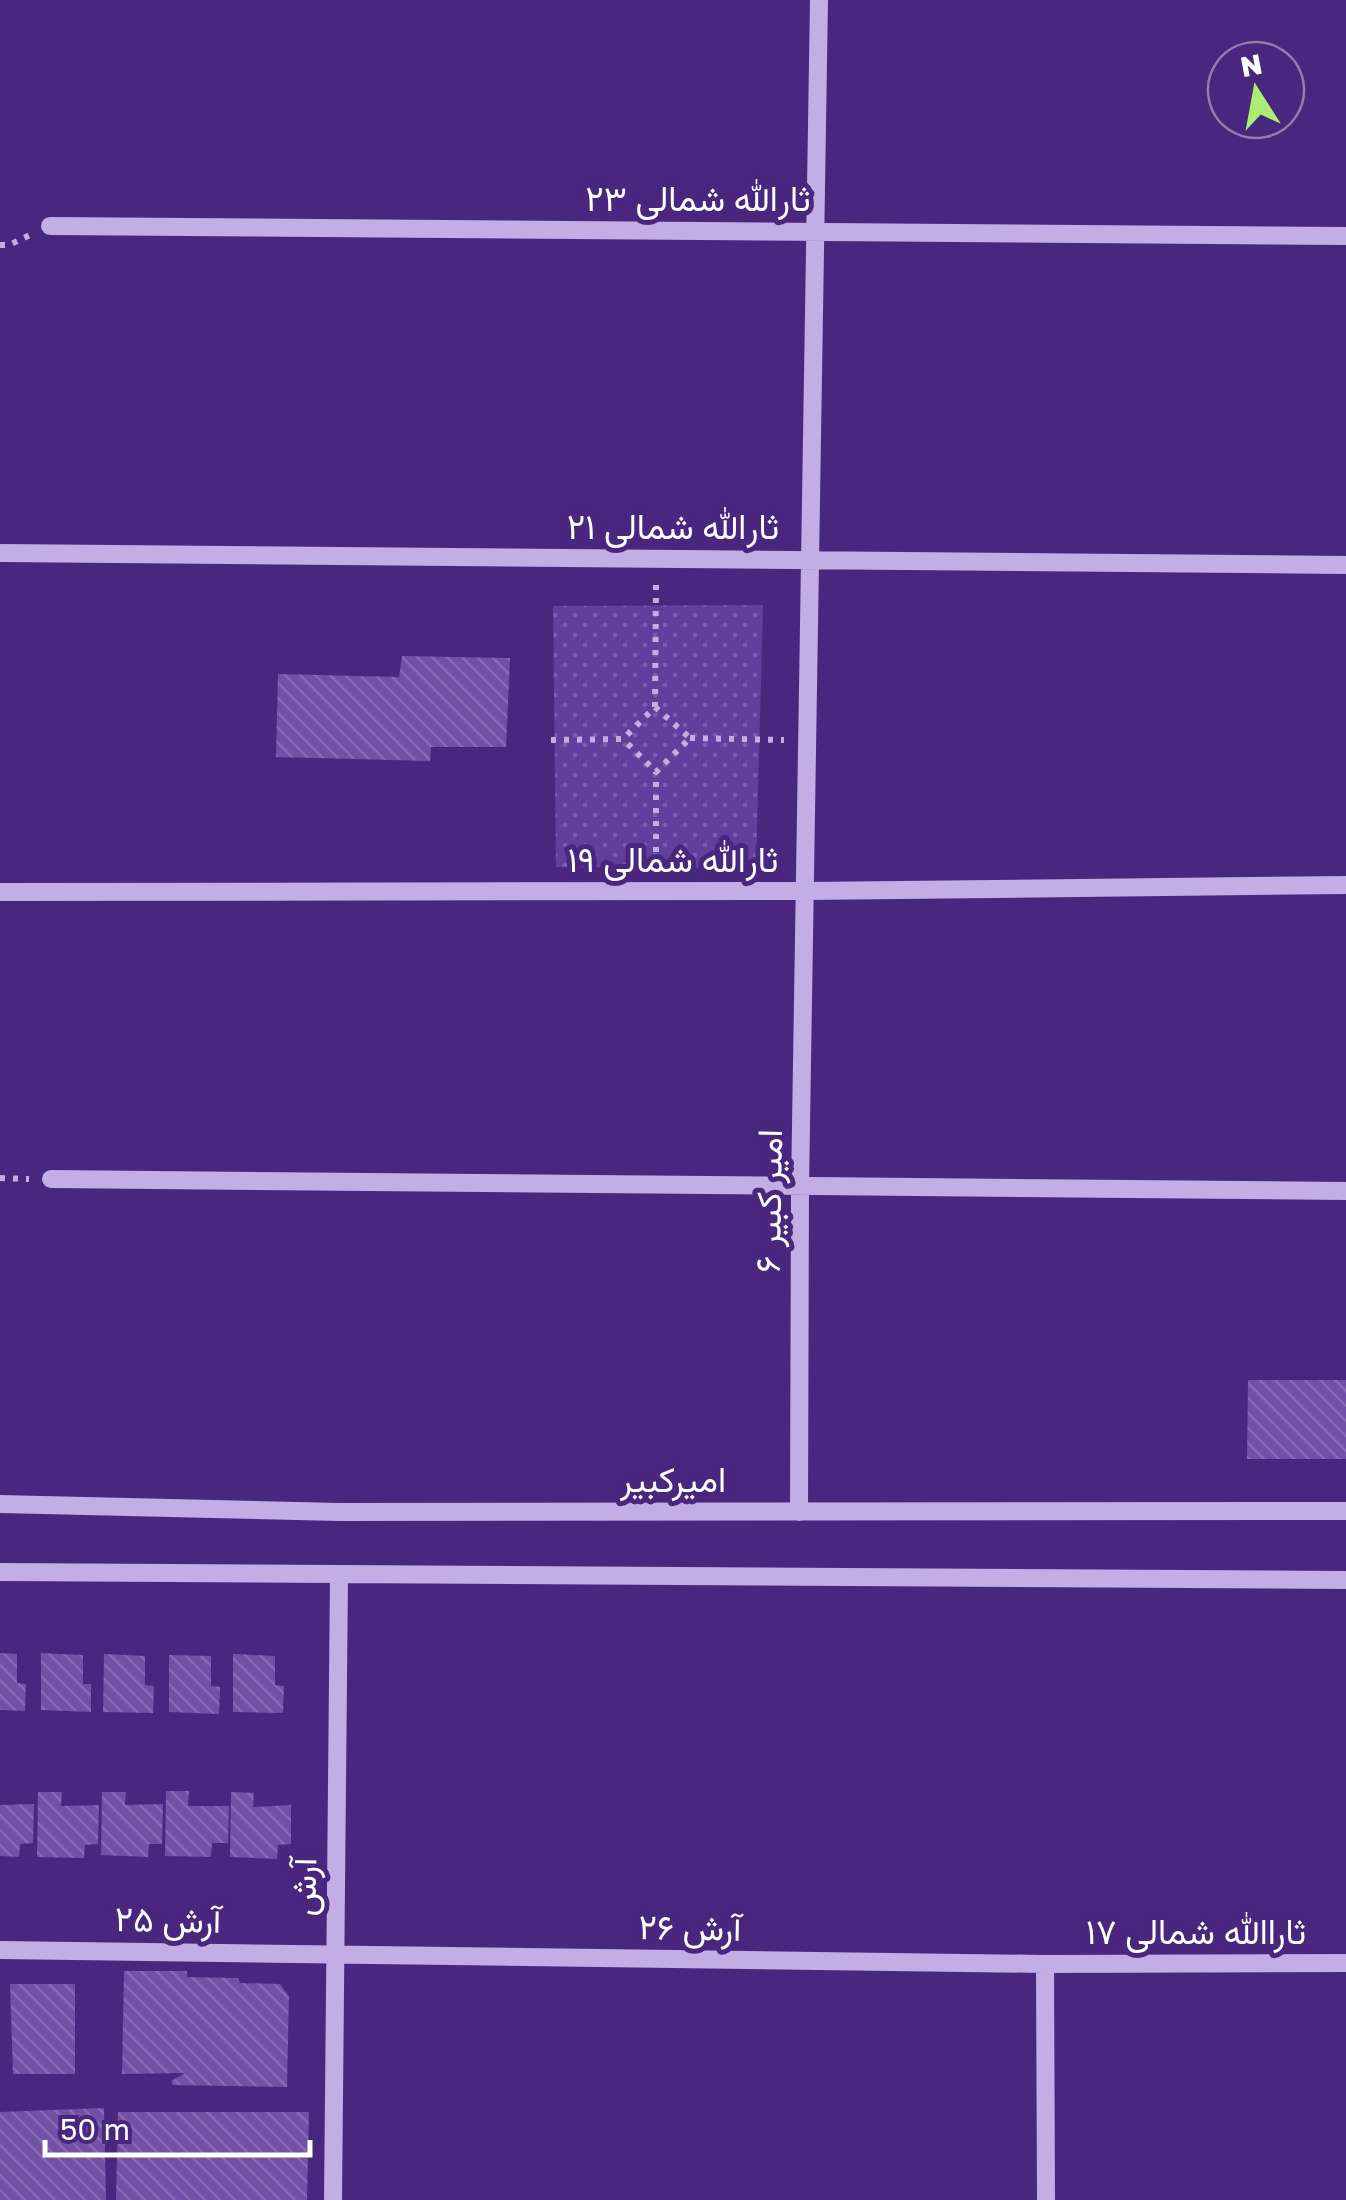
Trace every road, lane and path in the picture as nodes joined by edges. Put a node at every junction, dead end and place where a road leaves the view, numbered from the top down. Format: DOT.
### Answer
graph roads {
  1 [pos="819,0"];
  2 [pos="50,226"];
  3 [pos="815,232"];
  4 [pos="1346,236"];
  5 [pos="0,552"];
  6 [pos="656,559"];
  7 [pos="810,560"];
  8 [pos="1346,565"];
  9 [pos="655,706"];
  10 [pos="690,738"];
  11 [pos="623,739"];
  12 [pos="551,740"];
  13 [pos="808,741"];
  14 [pos="656,772"];
  15 [pos="1346,885"];
  16 [pos="655,891"];
  17 [pos="806,891"];
  18 [pos="0,892"];
  19 [pos="50,1179"];
  20 [pos="800,1188"];
  21 [pos="1346,1191"];
  22 [pos="0,1504"];
  23 [pos="1346,1511"];
  24 [pos="798,1512"];
  25 [pos="0,1572"];
  26 [pos="339,1575"];
  27 [pos="1346,1580"];
  28 [pos="0,1950"];
  29 [pos="334,1954"];
  30 [pos="1346,1963"];
  31 [pos="1045,1964"];
  32 [pos="333,2200"];
  33 [pos="1046,2200"];
  1 -- 3 [label="street, امیر کبیر ۶"];
  2 -- 3 [label="street, ثارالله شمالی ۲۳"];
  3 -- 4 [label="street, ثارالله شمالی ۲۳"];
  3 -- 7 [label="street, امیر کبیر ۶"];
  5 -- 6 [label="street, ثارالله شمالی ۲۱"];
  6 -- 7 [label="street, ثارالله شمالی ۲۱"];
  6 -- 9 [label="path"];
  7 -- 8 [label="street, ثارالله شمالی ۲۱"];
  7 -- 13 [label="street, امیر کبیر ۶"];
  9 -- 10 [label="path"];
  9 -- 11 [label="path"];
  10 -- 13 [label="path"];
  10 -- 14 [label="path"];
  11 -- 12 [label="path"];
  11 -- 14 [label="path"];
  13 -- 17 [label="street, امیر کبیر ۶"];
  14 -- 16 [label="path"];
  15 -- 17 [label="street, ثارالله شمالی ۱۹"];
  16 -- 17 [label="street, ثارالله شمالی ۱۹"];
  16 -- 18 [label="street, ثارالله شمالی ۱۹"];
  17 -- 20 [label="street, امیر کبیر ۶"];
  19 -- 20 [label="street"];
  20 -- 21 [label="street"];
  20 -- 24 [label="street, امیر کبیر ۶"];
  22 -- 24 [label="street, امیرکبیر"];
  23 -- 24 [label="street, امیرکبیر"];
  25 -- 26 [label="street"];
  26 -- 27 [label="street"];
  26 -- 29 [label="street, آرش"];
  28 -- 29 [label="street, آرش ۲۵"];
  29 -- 31 [label="street, آرش ۲۶"];
  29 -- 32 [label="street, آرش"];
  30 -- 31 [label="street, ثاراالله شمالی ۱۷"];
  31 -- 33 [label="street"];
}
